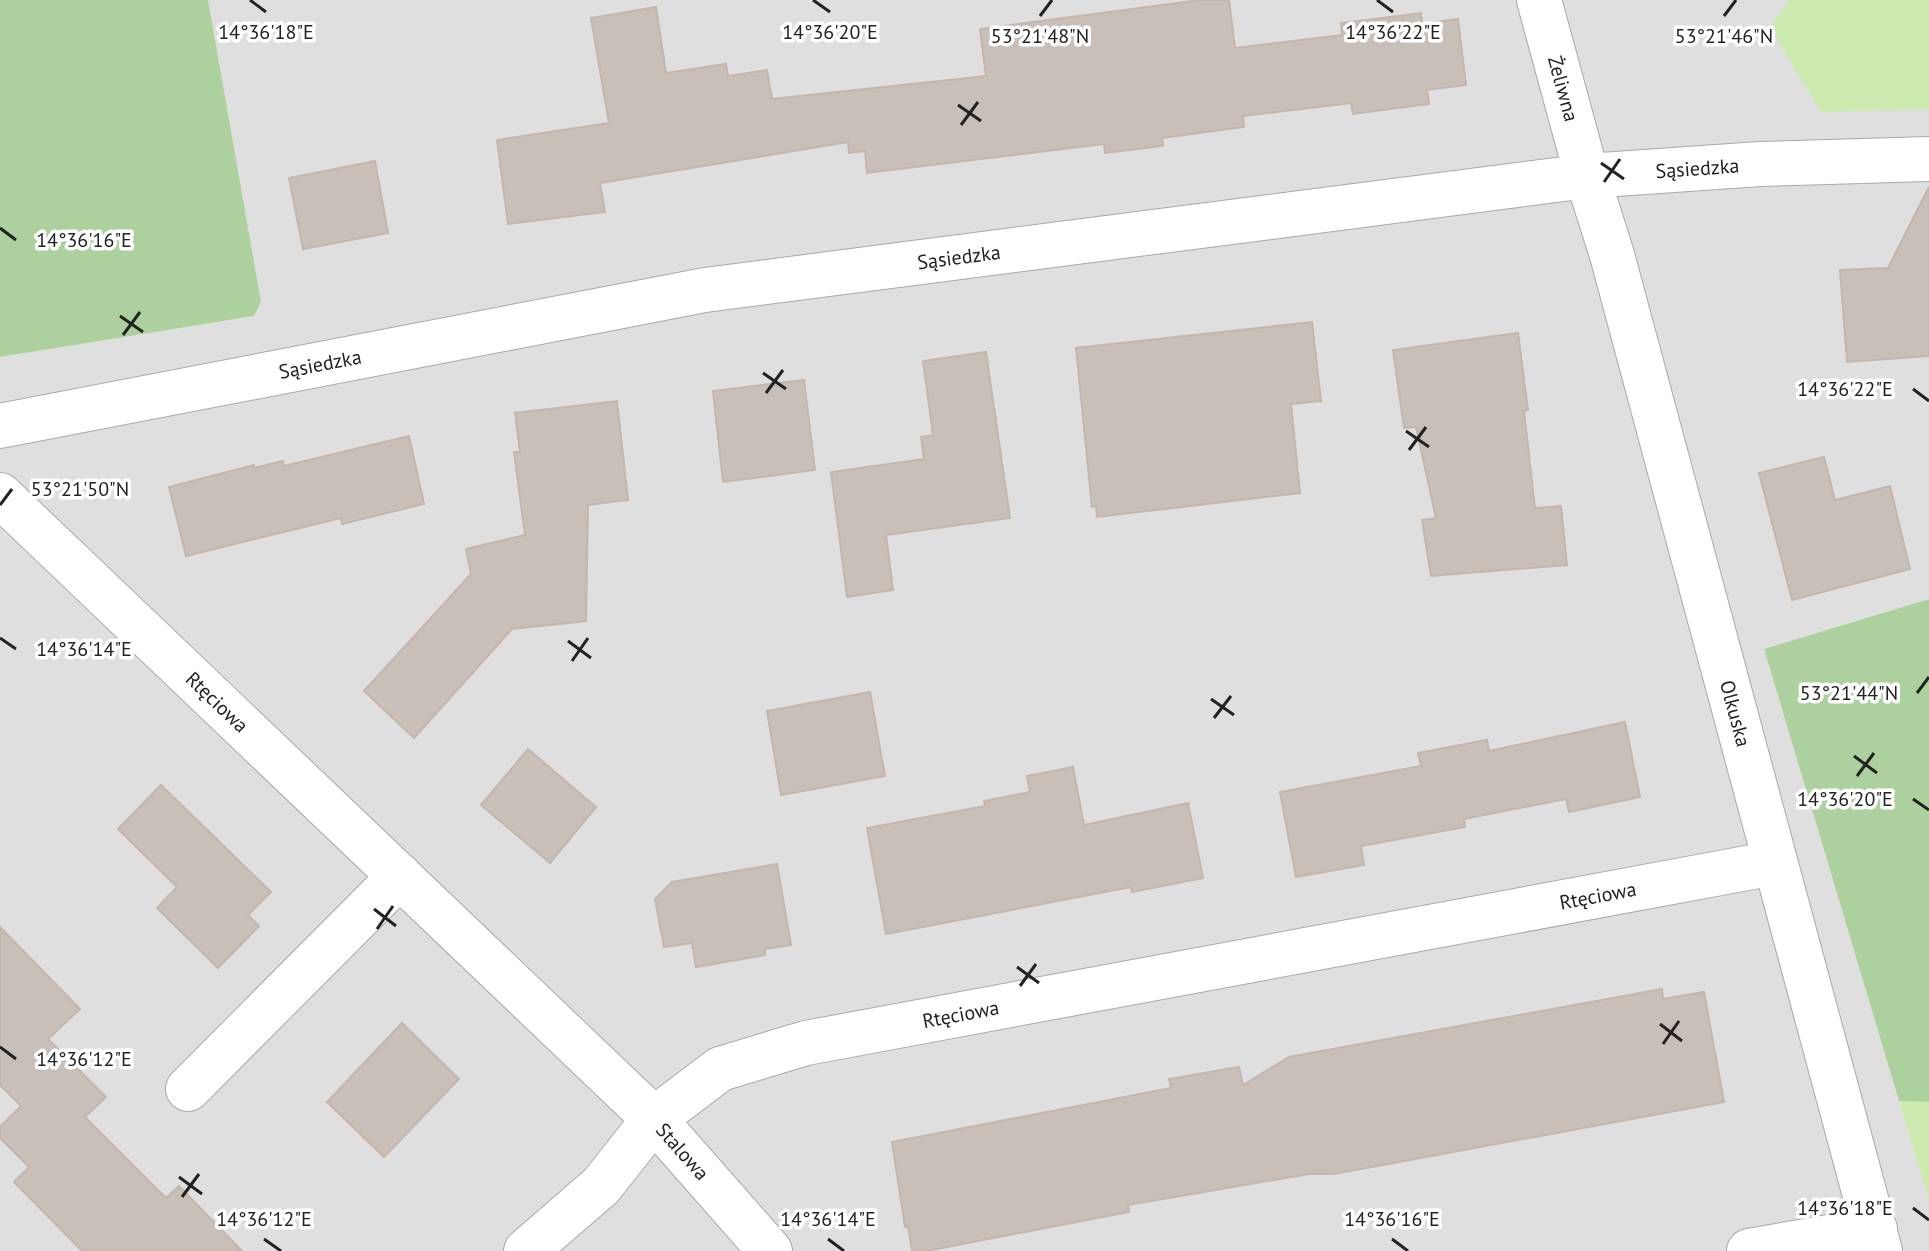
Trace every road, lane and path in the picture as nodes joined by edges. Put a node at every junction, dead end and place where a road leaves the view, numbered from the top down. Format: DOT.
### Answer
graph roads {
  1 [pos="1539,0"];
  2 [pos="1929,159"];
  3 [pos="1587,176"];
  4 [pos="0,426"];
  5 [pos="0,495"];
  6 [pos="1774,863"];
  7 [pos="400,876"];
  8 [pos="188,1089"];
  9 [pos="654,1119"];
  10 [pos="1878,1240"];
  11 [pos="526,1251"];
  12 [pos="770,1251"];
  13 [pos="1749,1251"];
  1 -- 3 [label="street, Żeliwna"];
  2 -- 3 [label="street, Sąsiedzka"];
  3 -- 4 [label="street, Sąsiedzka"];
  3 -- 6 [label="street, Olkuska"];
  5 -- 7 [label="street, Rtęciowa"];
  6 -- 9 [label="street, Rtęciowa"];
  6 -- 10 [label="street, Olkuska"];
  7 -- 8 [label="street"];
  7 -- 9 [label="street, Rtęciowa"];
  9 -- 11 [label="street, Stalowa"];
  9 -- 12 [label="street, Stalowa"];
  10 -- 13 [label="street"];
}
